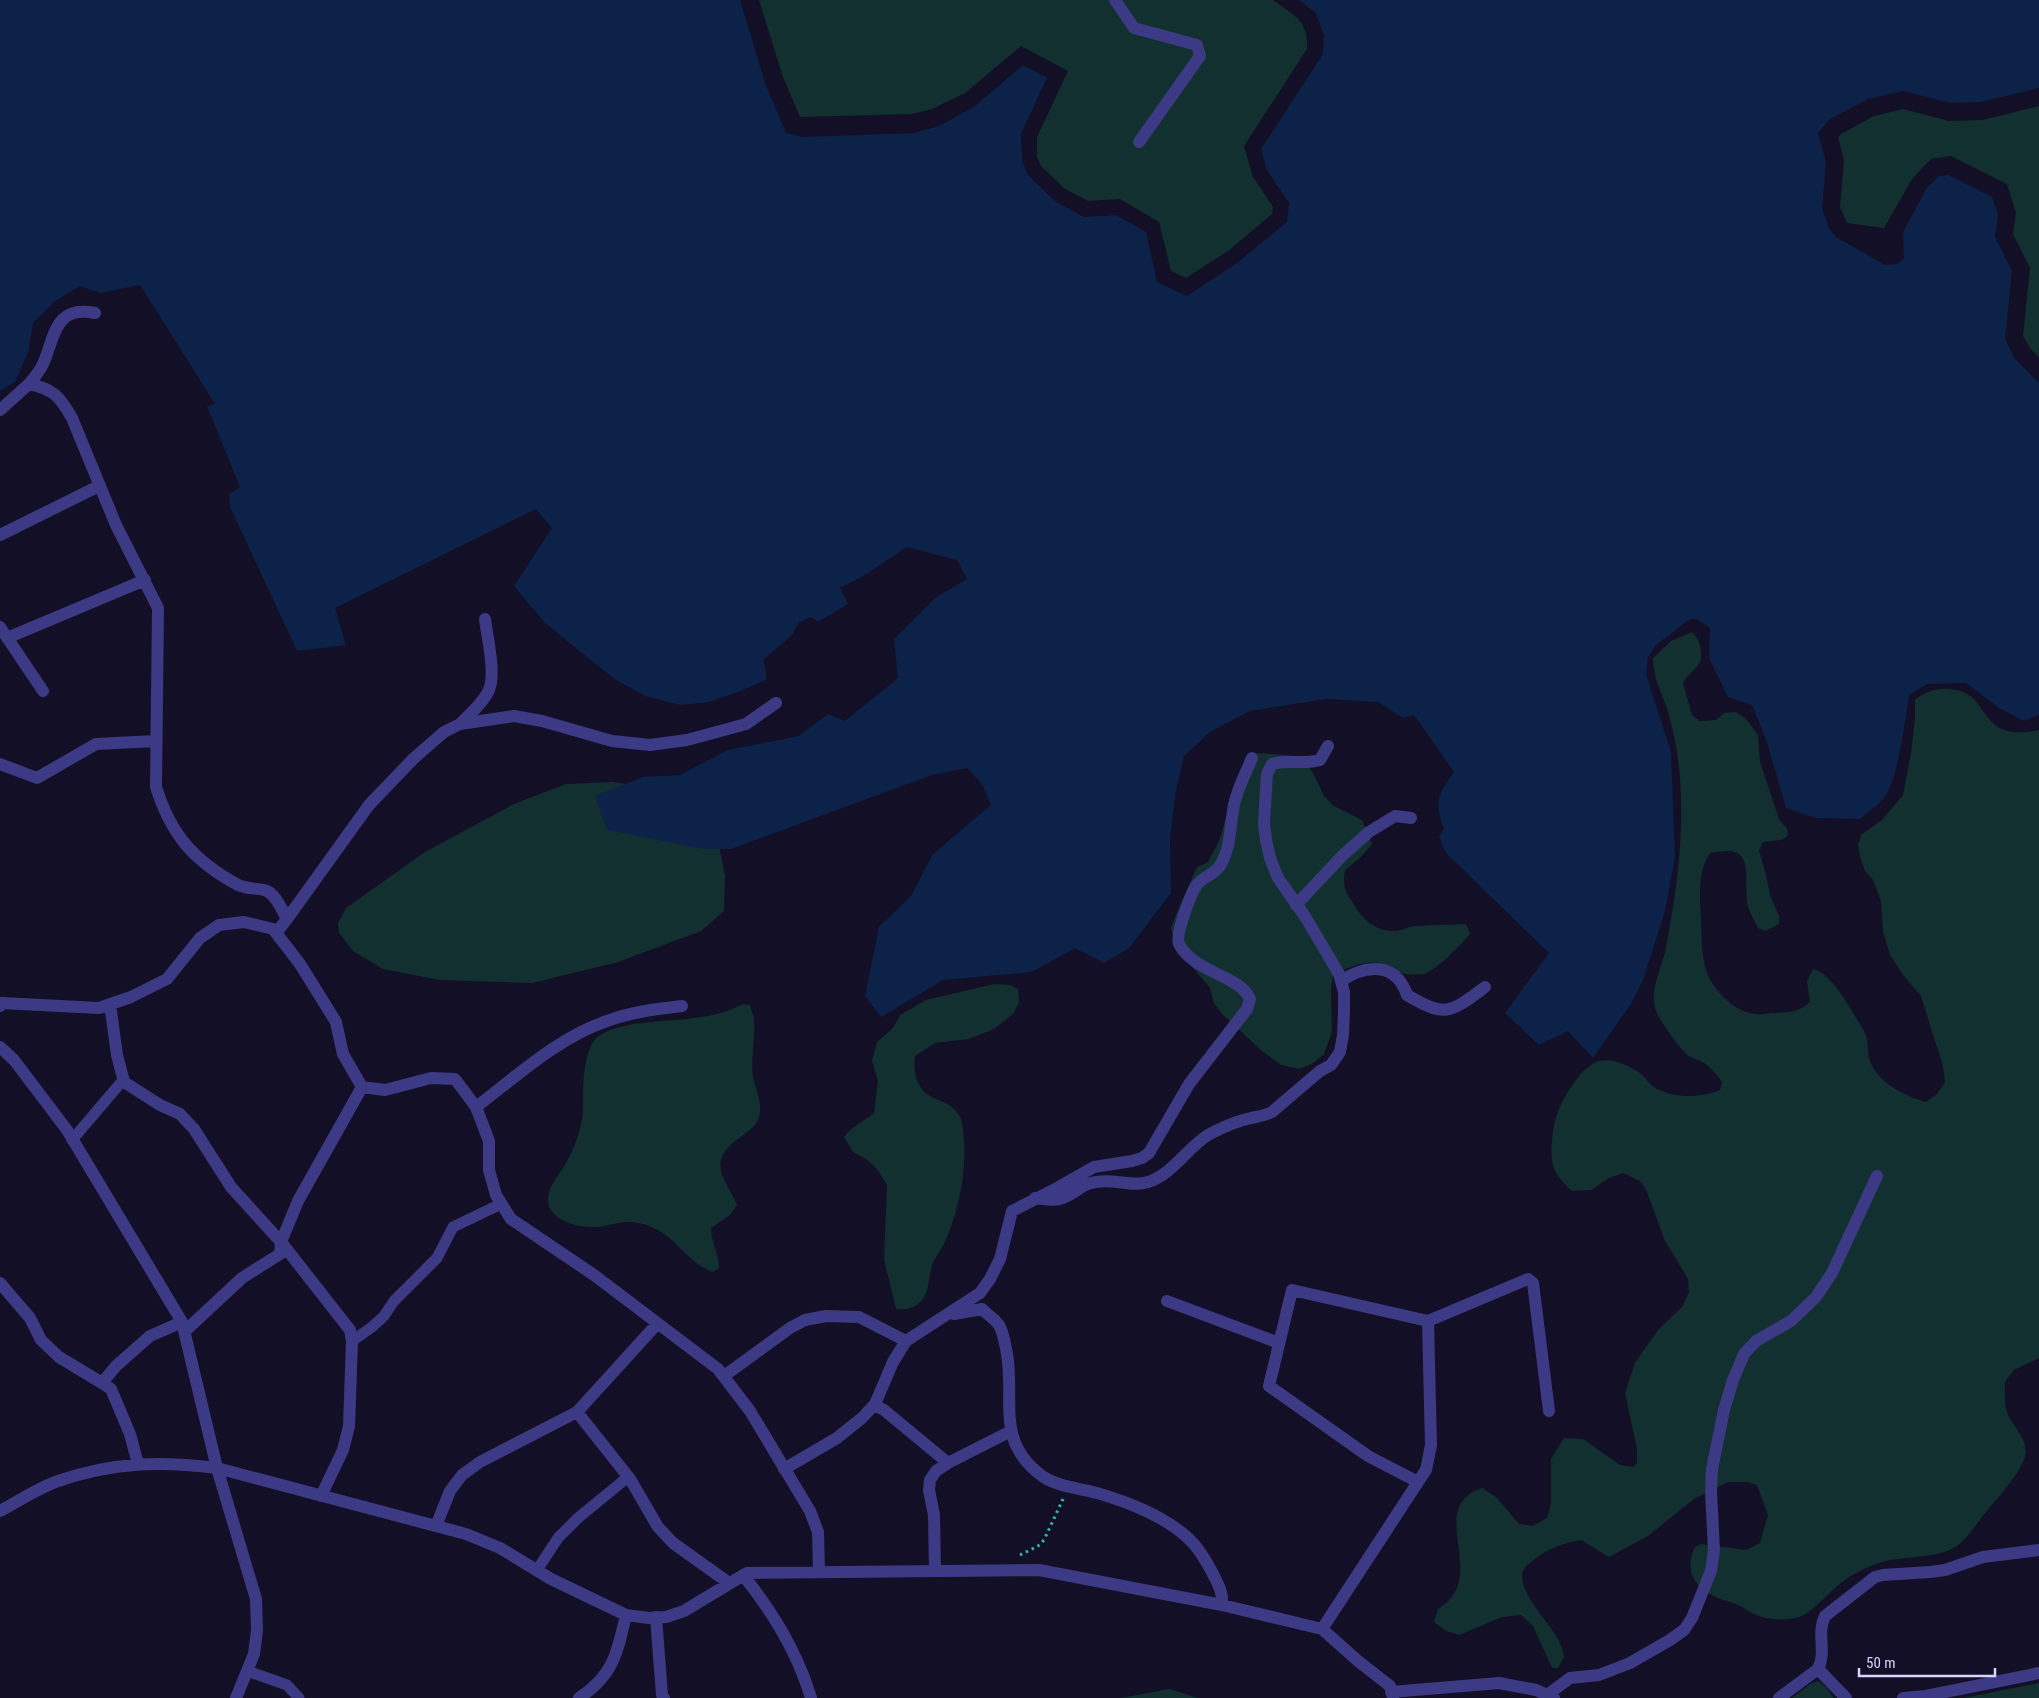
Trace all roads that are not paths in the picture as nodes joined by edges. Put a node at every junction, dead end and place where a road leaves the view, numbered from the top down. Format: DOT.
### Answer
graph roads {
  1 [pos="1115,0"];
  2 [pos="1139,142"];
  3 [pos="95,313"];
  4 [pos="29,384"];
  5 [pos="0,410"];
  6 [pos="99,486"];
  7 [pos="0,535"];
  8 [pos="145,580"];
  9 [pos="485,619"];
  10 [pos="4,633"];
  11 [pos="43,691"];
  12 [pos="776,703"];
  13 [pos="460,724"];
  14 [pos="156,741"];
  15 [pos="1328,746"];
  16 [pos="1252,758"];
  17 [pos="0,764"];
  18 [pos="1411,818"];
  19 [pos="1296,906"];
  20 [pos="287,919"];
  21 [pos="276,933"];
  22 [pos="1341,981"];
  23 [pos="1485,987"];
  24 [pos="1,1003"];
  25 [pos="110,1004"];
  26 [pos="682,1006"];
  27 [pos="0,1047"];
  28 [pos="124,1079"];
  29 [pos="362,1087"];
  30 [pos="476,1107"];
  31 [pos="72,1140"];
  32 [pos="1877,1176"];
  33 [pos="1035,1198"];
  34 [pos="502,1204"];
  35 [pos="281,1242"];
  36 [pos="0,1283"];
  37 [pos="1167,1301"];
  38 [pos="947,1315"];
  39 [pos="1428,1321"];
  40 [pos="657,1324"];
  41 [pos="184,1327"];
  42 [pos="906,1340"];
  43 [pos="352,1341"];
  44 [pos="1279,1343"];
  45 [pos="724,1376"];
  46 [pos="102,1383"];
  47 [pos="874,1405"];
  48 [pos="1550,1410"];
  49 [pos="576,1412"];
  50 [pos="1011,1431"];
  51 [pos="948,1463"];
  52 [pos="138,1464"];
  53 [pos="217,1468"];
  54 [pos="784,1469"];
  55 [pos="628,1477"];
  56 [pos="1418,1482"];
  57 [pos="321,1496"];
  58 [pos="0,1511"];
  59 [pos="436,1526"];
  60 [pos="2039,1550"];
  61 [pos="537,1570"];
  62 [pos="936,1570"];
  63 [pos="819,1572"];
  64 [pos="743,1575"];
  65 [pos="729,1583"];
  66 [pos="1222,1605"];
  67 [pos="626,1615"];
  68 [pos="656,1617"];
  69 [pos="1322,1629"];
  70 [pos="247,1670"];
  71 [pos="1818,1670"];
  72 [pos="2039,1673"];
  73 [pos="1392,1695"];
  74 [pos="1551,1696"];
  75 [pos="236,1698"];
  76 [pos="299,1698"];
  77 [pos="579,1698"];
  78 [pos="664,1698"];
  79 [pos="811,1698"];
  80 [pos="1779,1698"];
  81 [pos="1846,1698"];
  82 [pos="1903,1698"];
  1 -- 2 [label="street"];
  3 -- 4 [label="street"];
  4 -- 5 [label="street"];
  4 -- 6 [label="street"];
  6 -- 7 [label="street"];
  6 -- 8 [label="street"];
  8 -- 10 [label="street"];
  8 -- 14 [label="street"];
  9 -- 13 [label="street"];
  10 -- 11 [label="street"];
  12 -- 13 [label="street"];
  13 -- 20 [label="street"];
  14 -- 17 [label="street"];
  14 -- 20 [label="street"];
  15 -- 19 [label="street"];
  16 -- 33 [label="street"];
  18 -- 19 [label="street"];
  19 -- 22 [label="street"];
  20 -- 21 [label="street"];
  21 -- 25 [label="street"];
  21 -- 29 [label="street"];
  22 -- 23 [label="street"];
  22 -- 33 [label="street"];
  24 -- 25 [label="street"];
  25 -- 28 [label="street"];
  26 -- 30 [label="street"];
  27 -- 31 [label="street"];
  28 -- 31 [label="lane"];
  28 -- 35 [label="street"];
  29 -- 30 [label="street"];
  29 -- 35 [label="street"];
  30 -- 34 [label="street"];
  31 -- 41 [label="street"];
  32 -- 74 [label="street"];
  33 -- 38 [label="street"];
  34 -- 40 [label="street"];
  34 -- 43 [label="lane"];
  35 -- 41 [label="street"];
  35 -- 43 [label="street"];
  36 -- 46 [label="street"];
  37 -- 44 [label="street"];
  38 -- 42 [label="street"];
  38 -- 50 [label="street"];
  39 -- 44 [label="street"];
  39 -- 48 [label="street"];
  39 -- 56 [label="street"];
  40 -- 45 [label="street"];
  40 -- 49 [label="street"];
  41 -- 46 [label="street"];
  41 -- 53 [label="street"];
  42 -- 45 [label="street"];
  42 -- 47 [label="street"];
  43 -- 57 [label="street"];
  44 -- 56 [label="street"];
  45 -- 54 [label="street"];
  46 -- 52 [label="street"];
  47 -- 51 [label="street"];
  47 -- 54 [label="street"];
  49 -- 55 [label="street"];
  49 -- 59 [label="street"];
  50 -- 51 [label="street"];
  50 -- 66 [label="street"];
  51 -- 62 [label="street"];
  52 -- 53 [label="street"];
  52 -- 58 [label="street"];
  53 -- 57 [label="street"];
  53 -- 70 [label="street"];
  54 -- 63 [label="street"];
  55 -- 61 [label="lane"];
  55 -- 65 [label="street"];
  56 -- 69 [label="street"];
  57 -- 59 [label="street"];
  59 -- 61 [label="street"];
  60 -- 71 [label="street"];
  61 -- 67 [label="street"];
  62 -- 63 [label="street"];
  62 -- 66 [label="street"];
  63 -- 64 [label="street"];
  64 -- 65 [label="street"];
  64 -- 79 [label="street"];
  65 -- 68 [label="street"];
  66 -- 69 [label="street"];
  67 -- 68 [label="street"];
  67 -- 77 [label="street"];
  68 -- 78 [label="street"];
  69 -- 73 [label="street"];
  70 -- 75 [label="street"];
  70 -- 76 [label="lane"];
  71 -- 80 [label="street"];
  71 -- 81 [label="street"];
  72 -- 82 [label="street"];
  73 -- 74 [label="street"];
}
